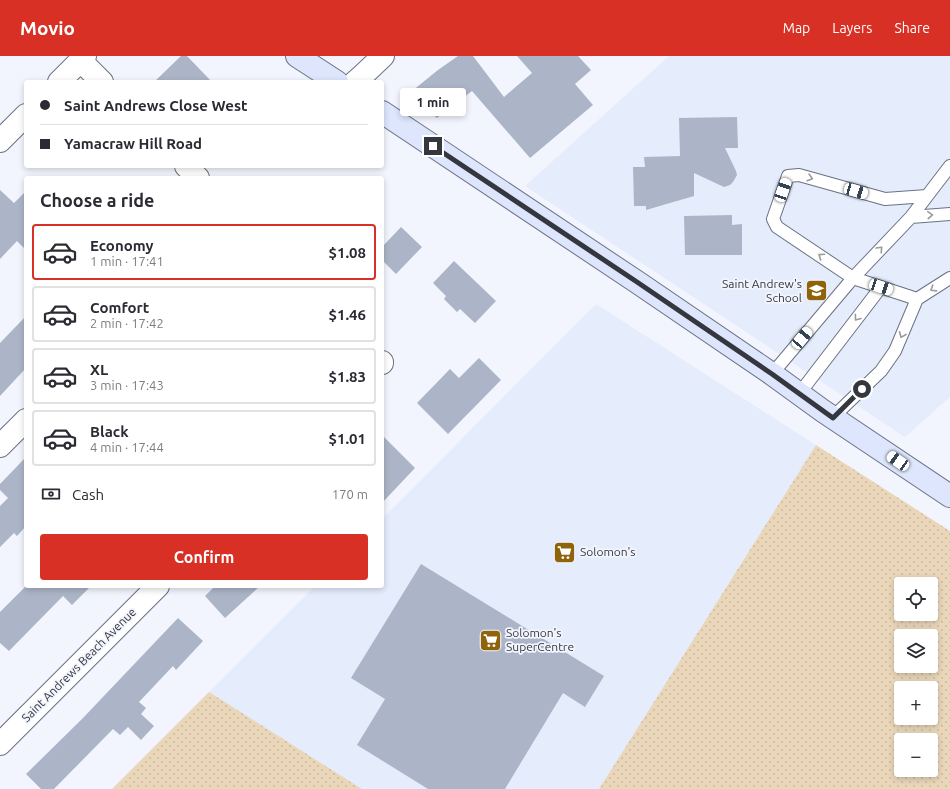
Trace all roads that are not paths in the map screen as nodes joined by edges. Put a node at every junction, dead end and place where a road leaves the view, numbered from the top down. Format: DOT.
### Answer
graph roads {
  1 [pos="297,56"];
  2 [pos="383,56"];
  3 [pos="83,58"];
  4 [pos="61,80"];
  5 [pos="100,80"];
  6 [pos="333,80"];
  7 [pos="357,80"];
  8 [pos="384,113"];
  9 [pos="24,117"];
  10 [pos="0,141"];
  11 [pos="950,166"];
  12 [pos="188,168"];
  13 [pos="196,176"];
  14 [pos="927,196"];
  15 [pos="950,214"];
  16 [pos="911,216"];
  17 [pos="853,278"];
  18 [pos="950,278"];
  19 [pos="881,287"];
  20 [pos="917,299"];
  21 [pos="772,374"];
  22 [pos="799,394"];
  23 [pos="833,418"];
  24 [pos="24,422"];
  25 [pos="0,446"];
  26 [pos="950,496"];
  27 [pos="156,588"];
  28 [pos="0,744"];
  1 -- 6 [label="main road"];
  2 -- 7 [label="street"];
  3 -- 4 [label="street"];
  3 -- 5 [label="street"];
  8 -- 21 [label="main road"];
  9 -- 10 [label="street"];
  11 -- 14 [label="lane"];
  12 -- 13 [label="street"];
  14 -- 16 [label="lane"];
  17 -- 14 [label="lane, one-way"];
  16 -- 15 [label="lane, one-way"];
  17 -- 16 [label="lane, one-way"];
  17 -- 19 [label="lane"];
  17 -- 21 [label="lane"];
  18 -- 20 [label="lane, one-way"];
  19 -- 20 [label="lane"];
  19 -- 22 [label="lane, one-way"];
  20 -- 23 [label="lane, one-way"];
  21 -- 22 [label="main road"];
  22 -- 23 [label="main road"];
  23 -- 26 [label="main road"];
  24 -- 25 [label="street"];
  27 -- 28 [label="street, Saint Andrews Beach Avenue"];
}
